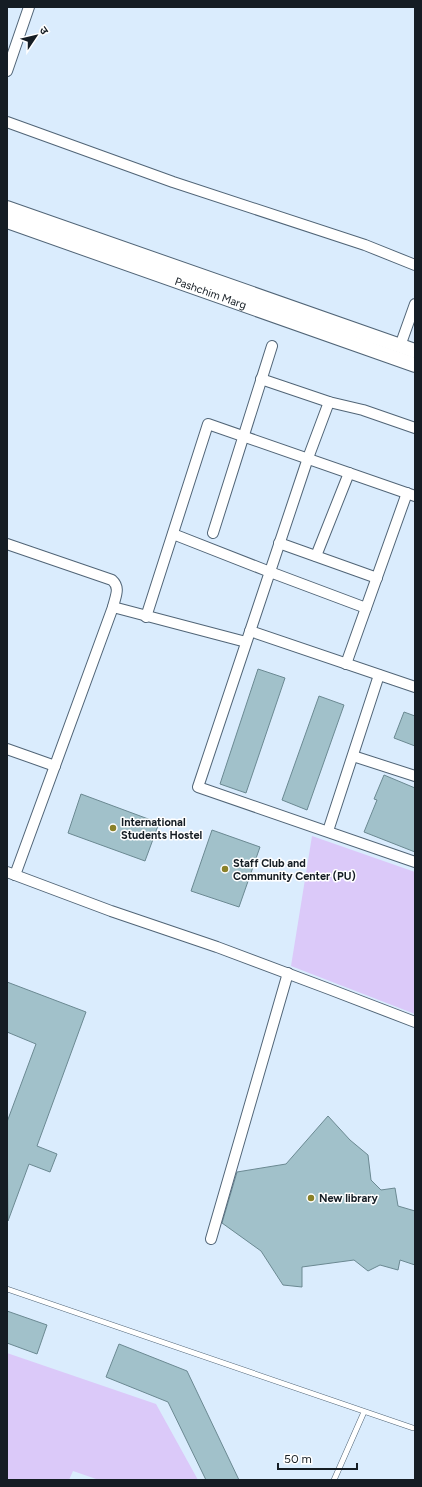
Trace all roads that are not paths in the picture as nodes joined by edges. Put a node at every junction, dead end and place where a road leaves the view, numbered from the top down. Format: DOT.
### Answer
graph roads {
  1 [pos="29,7"];
  2 [pos="7,72"];
  3 [pos="7,122"];
  4 [pos="7,208"];
  5 [pos="7,221"];
  6 [pos="415,265"];
  7 [pos="415,304"];
  8 [pos="272,346"];
  9 [pos="400,346"];
  10 [pos="415,351"];
  11 [pos="415,365"];
  12 [pos="262,379"];
  13 [pos="329,402"];
  14 [pos="415,428"];
  15 [pos="243,436"];
  16 [pos="308,458"];
  17 [pos="349,473"];
  18 [pos="411,494"];
  19 [pos="213,533"];
  20 [pos="172,534"];
  21 [pos="279,543"];
  22 [pos="7,544"];
  23 [pos="316,556"];
  24 [pos="270,572"];
  25 [pos="376,578"];
  26 [pos="113,607"];
  27 [pos="366,608"];
  28 [pos="146,617"];
  29 [pos="250,631"];
  30 [pos="246,642"];
  31 [pos="346,664"];
  32 [pos="379,675"];
  33 [pos="415,687"];
  34 [pos="7,748"];
  35 [pos="352,756"];
  36 [pos="55,766"];
  37 [pos="415,776"];
  38 [pos="328,832"];
  39 [pos="415,862"];
  40 [pos="11,874"];
  41 [pos="288,973"];
  42 [pos="415,1022"];
  43 [pos="212,1239"];
  44 [pos="7,1289"];
  45 [pos="364,1412"];
  46 [pos="414,1427"];
  47 [pos="334,1480"];
  1 -- 2 [label="street"];
  3 -- 6 [label="street"];
  4 -- 9 [label="main road"];
  5 -- 11 [label="main road, Pashchim Marg"];
  7 -- 9 [label="street"];
  8 -- 12 [label="street"];
  9 -- 10 [label="main road"];
  12 -- 13 [label="street"];
  12 -- 15 [label="street"];
  13 -- 14 [label="street"];
  13 -- 16 [label="street"];
  15 -- 16 [label="street"];
  15 -- 19 [label="street"];
  15 -- 20 [label="street"];
  16 -- 17 [label="street"];
  16 -- 21 [label="street"];
  17 -- 18 [label="street"];
  17 -- 23 [label="street"];
  18 -- 25 [label="street"];
  20 -- 24 [label="street"];
  20 -- 28 [label="street"];
  21 -- 23 [label="street"];
  21 -- 24 [label="street"];
  22 -- 26 [label="street"];
  23 -- 25 [label="street"];
  24 -- 27 [label="street"];
  24 -- 29 [label="street"];
  25 -- 27 [label="street"];
  26 -- 28 [label="street"];
  26 -- 36 [label="street"];
  27 -- 31 [label="street"];
  28 -- 30 [label="street"];
  29 -- 30 [label="street"];
  29 -- 31 [label="street"];
  30 -- 38 [label="street"];
  31 -- 32 [label="street"];
  32 -- 33 [label="street"];
  32 -- 35 [label="street"];
  34 -- 36 [label="street"];
  35 -- 37 [label="street"];
  35 -- 38 [label="street"];
  36 -- 40 [label="street"];
  38 -- 39 [label="street"];
  40 -- 41 [label="street"];
  41 -- 42 [label="street"];
  41 -- 43 [label="street"];
  44 -- 45 [label="lane"];
  45 -- 46 [label="lane"];
  45 -- 47 [label="lane"];
}
